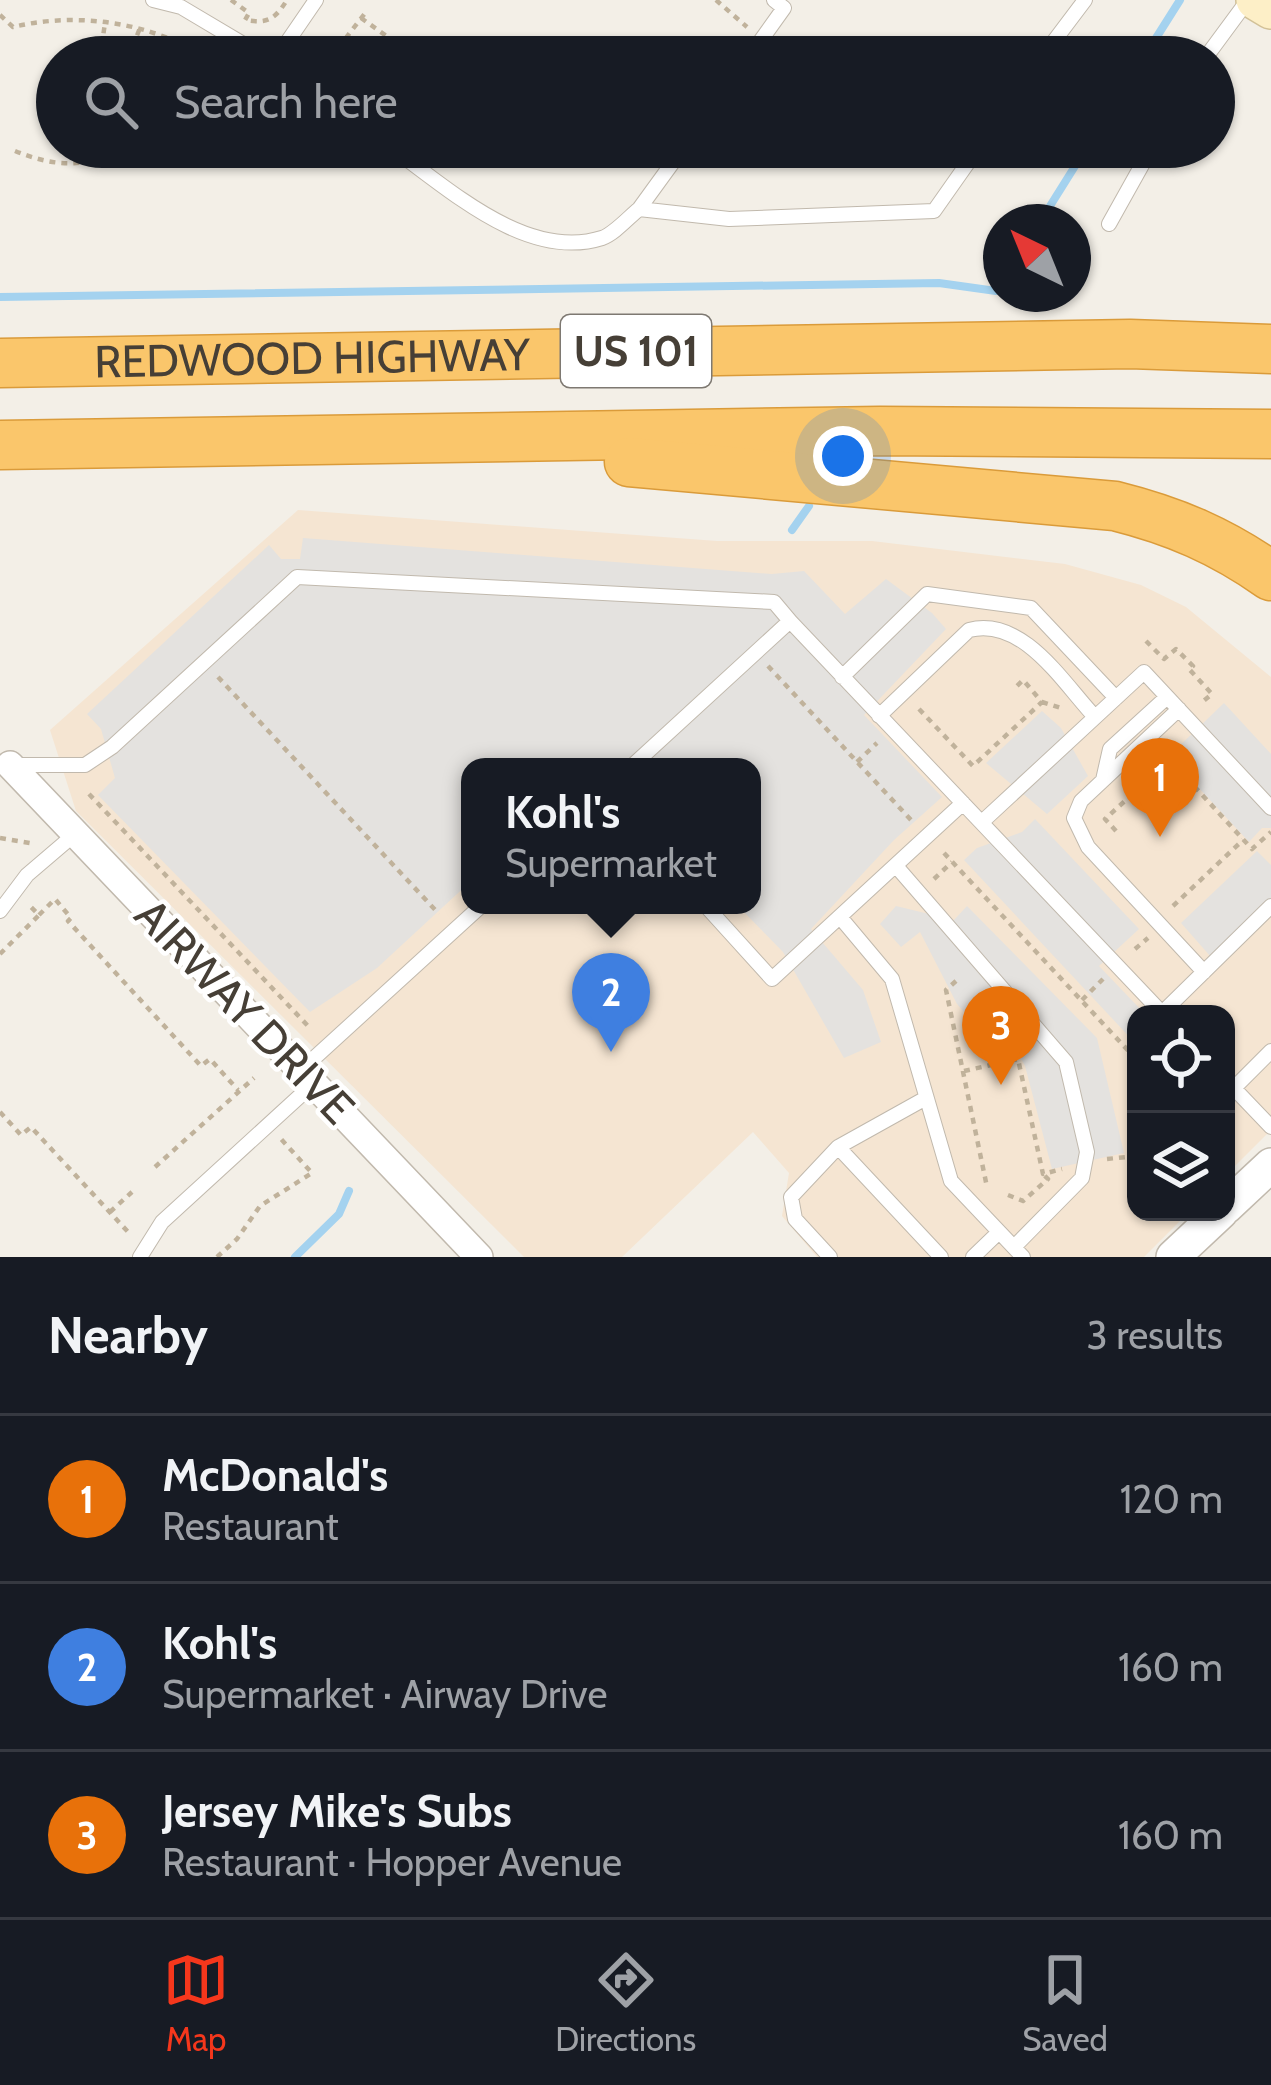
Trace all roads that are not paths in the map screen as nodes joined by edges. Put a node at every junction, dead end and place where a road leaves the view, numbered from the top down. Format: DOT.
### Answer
graph roads {
  1 [pos="154,0"];
  2 [pos="316,0"];
  3 [pos="774,0"];
  4 [pos="1085,0"];
  5 [pos="1252,0"];
  6 [pos="1271,9"];
  7 [pos="230,36"];
  8 [pos="291,36"];
  9 [pos="764,36"];
  10 [pos="1058,36"];
  11 [pos="1223,36"];
  12 [pos="420,168"];
  13 [pos="669,168"];
  14 [pos="964,168"];
  15 [pos="1140,168"];
  16 [pos="639,209"];
  17 [pos="1109,224"];
  18 [pos="1271,349"];
  19 [pos="0,363"];
  20 [pos="1271,434"];
  21 [pos="374,440"];
  22 [pos="0,446"];
  23 [pos="1271,576"];
  24 [pos="790,621"];
  25 [pos="842,677"];
  26 [pos="1167,697"];
  27 [pos="1116,698"];
  28 [pos="1179,710"];
  29 [pos="879,716"];
  30 [pos="1095,717"];
  31 [pos="640,758"];
  32 [pos="10,765"];
  33 [pos="1103,780"];
  34 [pos="963,803"];
  35 [pos="1271,808"];
  36 [pos="982,822"];
  37 [pos="75,833"];
  38 [pos="896,866"];
  39 [pos="1271,906"];
  40 [pos="0,911"];
  41 [pos="473,914"];
  42 [pos="713,914"];
  43 [pos="840,917"];
  44 [pos="1204,972"];
  45 [pos="1155,1005"];
  46 [pos="1171,1005"];
  47 [pos="1271,1051"];
  48 [pos="307,1078"];
  49 [pos="1235,1080"];
  50 [pos="1235,1089"];
  51 [pos="926,1098"];
  52 [pos="1271,1127"];
  53 [pos="838,1147"];
  54 [pos="1271,1166"];
  55 [pos="1235,1200"];
  56 [pos="1212,1221"];
  57 [pos="999,1232"];
  58 [pos="1019,1252"];
  59 [pos="140,1257"];
  60 [pos="479,1257"];
  61 [pos="830,1257"];
  62 [pos="941,1257"];
  63 [pos="974,1257"];
  64 [pos="1173,1257"];
  1 -- 7 [label="lane"];
  2 -- 8 [label="lane"];
  3 -- 9 [label="lane"];
  4 -- 10 [label="lane"];
  5 -- 6 [label="main road"];
  5 -- 11 [label="lane"];
  12 -- 16 [label="lane"];
  13 -- 16 [label="lane"];
  14 -- 16 [label="lane"];
  15 -- 17 [label="lane"];
  18 -- 19 [label="highway, REDWOOD HIGHWAY / US 101"];
  20 -- 21 [label="highway, REDWOOD HIGHWAY / US 101"];
  21 -- 22 [label="highway, REDWOOD HIGHWAY / US 101"];
  21 -- 23 [label="highway"];
  24 -- 25 [label="lane"];
  24 -- 31 [label="lane"];
  24 -- 32 [label="lane"];
  25 -- 27 [label="lane"];
  25 -- 29 [label="lane"];
  26 -- 27 [label="lane"];
  26 -- 28 [label="lane"];
  26 -- 33 [label="lane"];
  27 -- 30 [label="lane"];
  28 -- 33 [label="lane"];
  28 -- 35 [label="lane"];
  29 -- 30 [label="lane"];
  29 -- 34 [label="lane"];
  30 -- 36 [label="lane"];
  32 -- 37 [label="street, AIRWAY DRIVE"];
  33 -- 44 [label="lane"];
  34 -- 36 [label="lane"];
  34 -- 38 [label="lane"];
  36 -- 45 [label="lane"];
  37 -- 40 [label="lane"];
  37 -- 48 [label="street, AIRWAY DRIVE"];
  38 -- 43 [label="lane"];
  38 -- 58 [label="lane"];
  39 -- 44 [label="lane"];
  41 -- 48 [label="lane"];
  42 -- 43 [label="lane"];
  43 -- 51 [label="lane"];
  44 -- 46 [label="lane"];
  47 -- 49 [label="lane"];
  48 -- 59 [label="lane"];
  48 -- 60 [label="street, AIRWAY DRIVE"];
  50 -- 52 [label="lane"];
  51 -- 53 [label="lane"];
  51 -- 57 [label="lane"];
  53 -- 61 [label="lane"];
  53 -- 62 [label="lane"];
  54 -- 55 [label="street"];
  56 -- 64 [label="street"];
  57 -- 58 [label="lane"];
  57 -- 63 [label="lane"];
}
